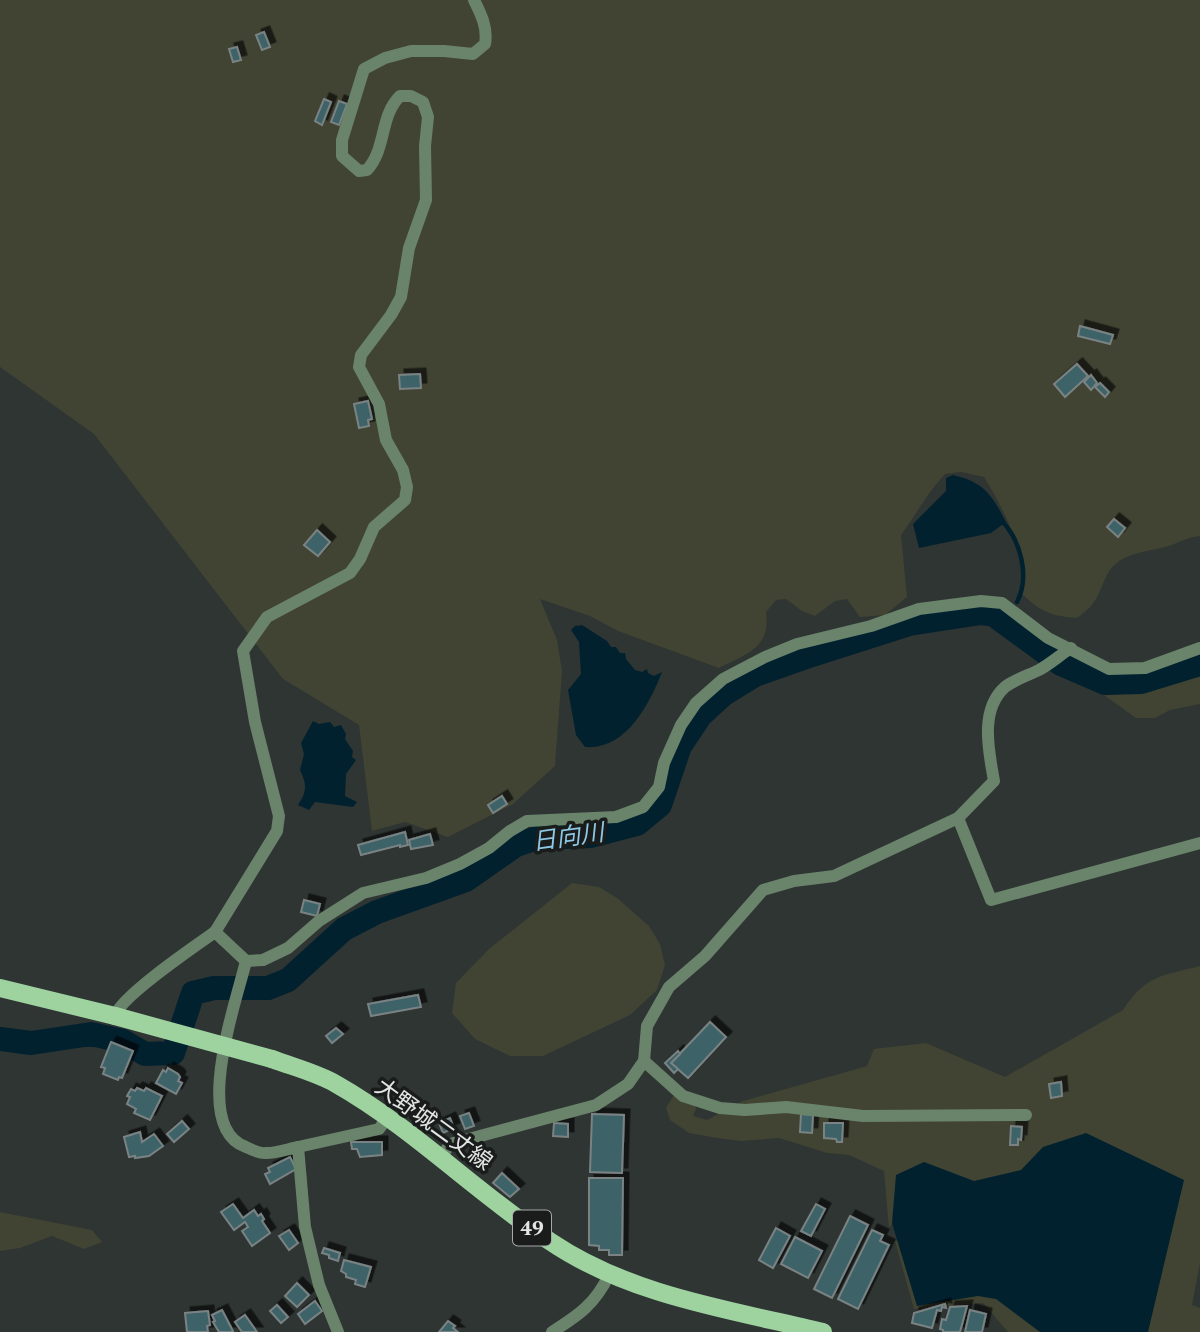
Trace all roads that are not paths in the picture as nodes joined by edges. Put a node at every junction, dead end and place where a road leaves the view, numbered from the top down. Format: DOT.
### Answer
graph roads {
  1 [pos="474,0"];
  2 [pos="1071,648"];
  3 [pos="1200,648"];
  4 [pos="958,818"];
  5 [pos="1200,843"];
  6 [pos="215,932"];
  7 [pos="244,967"];
  8 [pos="0,988"];
  9 [pos="115,1016"];
  10 [pos="644,1061"];
  11 [pos="1026,1115"];
  12 [pos="387,1118"];
  13 [pos="298,1147"];
  14 [pos="440,1159"];
  15 [pos="609,1275"];
  16 [pos="338,1332"];
  17 [pos="552,1332"];
  18 [pos="823,1332"];
  1 -- 6 [label="street"];
  2 -- 3 [label="street"];
  2 -- 4 [label="street"];
  2 -- 7 [label="street"];
  4 -- 5 [label="street"];
  4 -- 10 [label="street"];
  6 -- 7 [label="street"];
  6 -- 9 [label="street"];
  7 -- 13 [label="street"];
  8 -- 9 [label="main road, 大野城二丈線 / 49"];
  9 -- 12 [label="main road, 大野城二丈線 / 49, bridge"];
  10 -- 11 [label="street"];
  10 -- 14 [label="street"];
  12 -- 13 [label="street"];
  12 -- 14 [label="main road, 大野城二丈線 / 49"];
  13 -- 16 [label="street"];
  14 -- 15 [label="main road, 大野城二丈線 / 49"];
  15 -- 17 [label="street"];
  15 -- 18 [label="main road, 大野城二丈線 / 49"];
}
